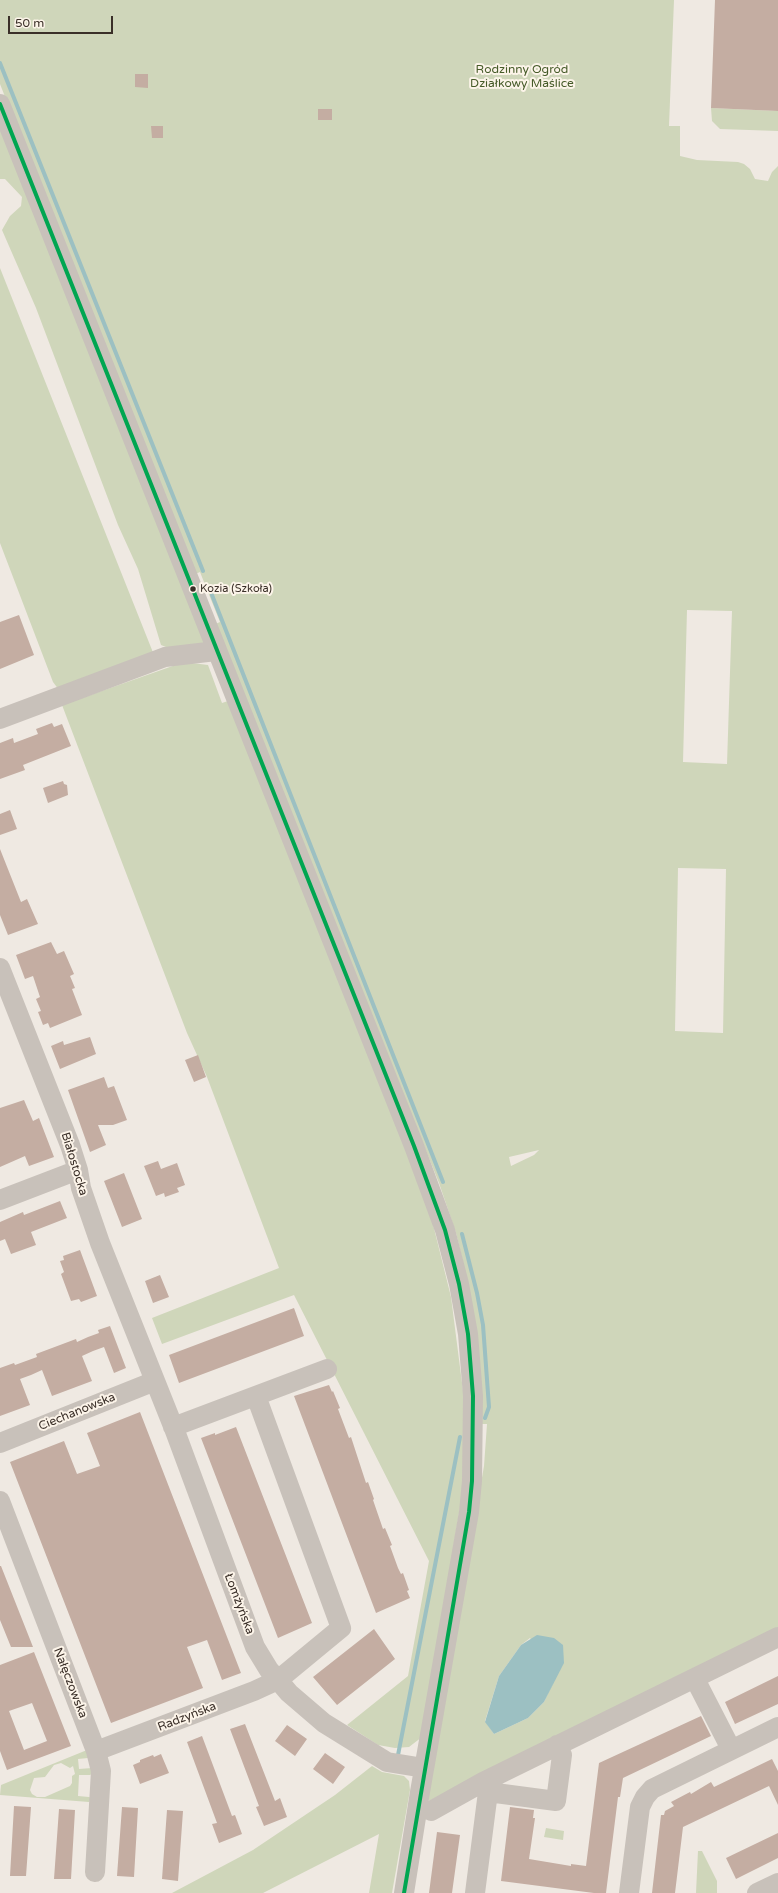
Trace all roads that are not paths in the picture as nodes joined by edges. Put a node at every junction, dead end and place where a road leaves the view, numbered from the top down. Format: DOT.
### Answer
graph roads {
  1 [pos="0,104"];
  2 [pos="216,651"];
  3 [pos="0,719"];
  4 [pos="0,968"];
  5 [pos="78,1170"];
  6 [pos="0,1200"];
  7 [pos="147,1360"];
  8 [pos="327,1370"];
  9 [pos="155,1381"];
  10 [pos="256,1396"];
  11 [pos="173,1427"];
  12 [pos="0,1443"];
  13 [pos="0,1501"];
  14 [pos="778,1637"];
  15 [pos="695,1678"];
  16 [pos="278,1680"];
  17 [pos="778,1727"];
  18 [pos="557,1745"];
  19 [pos="731,1749"];
  20 [pos="96,1751"];
  21 [pos="424,1768"];
  22 [pos="486,1787"];
  23 [pos="431,1812"];
  24 [pos="95,1872"];
  25 [pos="778,1883"];
  26 [pos="404,1893"];
  27 [pos="475,1893"];
  28 [pos="629,1893"];
  29 [pos="757,1893"];
  1 -- 2 [label="street"];
  2 -- 3 [label="street"];
  2 -- 21 [label="street"];
  4 -- 5 [label="street, Białostocka"];
  5 -- 6 [label="street"];
  5 -- 7 [label="street, Białostocka"];
  7 -- 9 [label="street, Łomżyńska"];
  8 -- 10 [label="street"];
  9 -- 11 [label="street, Łomżyńska"];
  9 -- 12 [label="street, Ciechanowska"];
  10 -- 11 [label="street"];
  10 -- 16 [label="street, Radzyńska"];
  11 -- 16 [label="street, Łomżyńska"];
  13 -- 20 [label="street, Nałęczowska"];
  14 -- 15 [label="street"];
  15 -- 18 [label="street"];
  15 -- 19 [label="street"];
  16 -- 20 [label="street, Radzyńska"];
  16 -- 21 [label="street, Łomżyńska"];
  17 -- 19 [label="street"];
  18 -- 22 [label="street"];
  18 -- 22 [label="street"];
  19 -- 28 [label="street"];
  20 -- 24 [label="street, Nałęczowska"];
  21 -- 26 [label="street"];
  22 -- 23 [label="street"];
  22 -- 27 [label="street"];
  25 -- 29 [label="street"];
}
